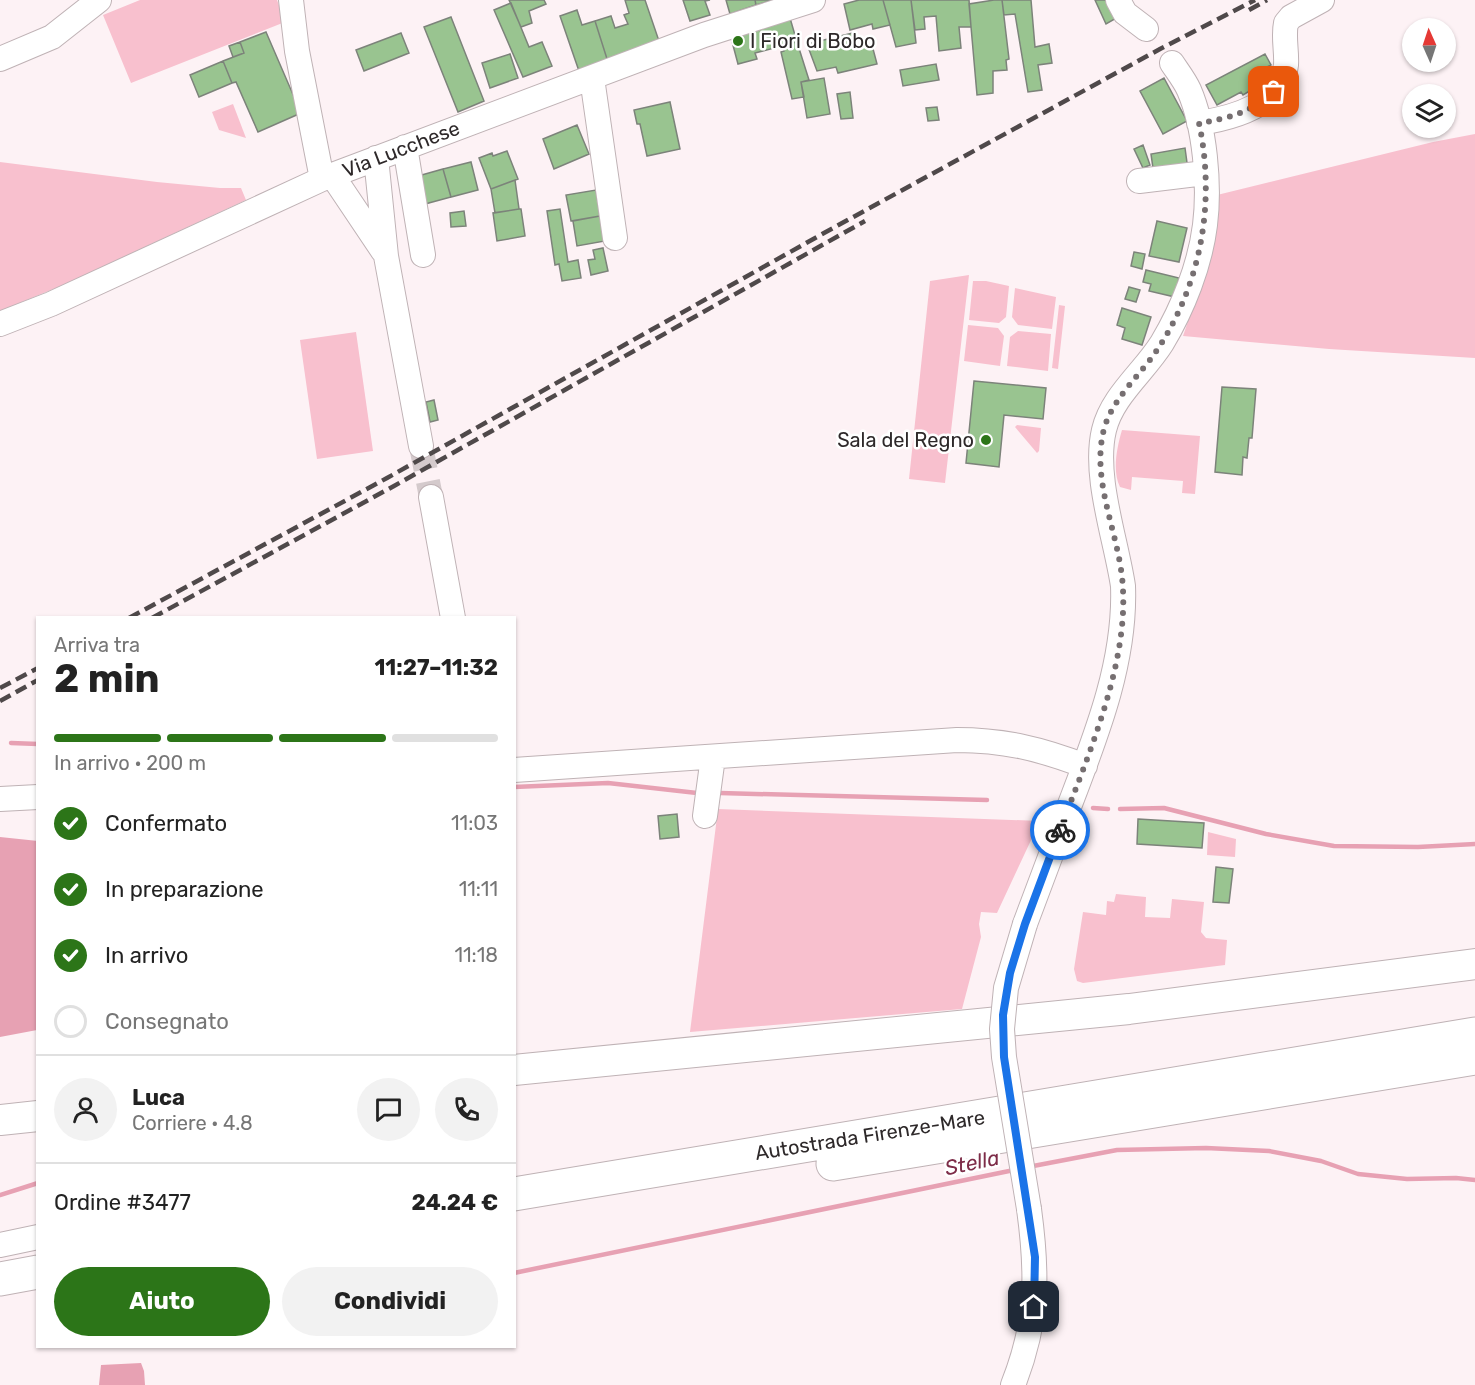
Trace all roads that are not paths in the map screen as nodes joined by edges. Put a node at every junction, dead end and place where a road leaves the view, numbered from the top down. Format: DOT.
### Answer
graph roads {
  1 [pos="99,0"];
  2 [pos="291,0"];
  3 [pos="813,0"];
  4 [pos="1118,0"];
  5 [pos="1322,0"];
  6 [pos="1146,29"];
  7 [pos="0,59"];
  8 [pos="1172,63"];
  9 [pos="592,78"];
  10 [pos="1199,123"];
  11 [pos="405,147"];
  12 [pos="376,158"];
  13 [pos="1205,173"];
  14 [pos="327,177"];
  15 [pos="1139,181"];
  16 [pos="615,238"];
  17 [pos="423,255"];
  18 [pos="386,256"];
  19 [pos="0,324"];
  20 [pos="421,446"];
  21 [pos="431,496"];
  22 [pos="453,616"];
  23 [pos="713,757"];
  24 [pos="516,758"];
  25 [pos="1085,766"];
  26 [pos="546,769"];
  27 [pos="516,770"];
  28 [pos="36,797"];
  29 [pos="0,799"];
  30 [pos="705,816"];
  31 [pos="1475,964"];
  32 [pos="1475,1034"];
  33 [pos="1475,1058"];
  34 [pos="516,1070"];
  35 [pos="36,1116"];
  36 [pos="0,1120"];
  37 [pos="516,1194"];
  38 [pos="516,1217"];
  39 [pos="36,1237"];
  40 [pos="0,1245"];
  41 [pos="36,1272"];
  42 [pos="0,1279"];
  43 [pos="36,1296"];
  44 [pos="0,1302"];
  45 [pos="1013,1385"];
  1 -- 7 [label="street"];
  2 -- 14 [label="street"];
  3 -- 9 [label="street, Via Lucchese"];
  4 -- 6 [label="street"];
  5 -- 10 [label="street"];
  8 -- 10 [label="street"];
  9 -- 11 [label="street, Via Lucchese"];
  9 -- 16 [label="street"];
  10 -- 13 [label="street"];
  11 -- 12 [label="street, Via Lucchese"];
  11 -- 17 [label="street"];
  12 -- 14 [label="street, Via Lucchese"];
  12 -- 18 [label="street"];
  13 -- 15 [label="street"];
  13 -- 25 [label="street"];
  14 -- 18 [label="street"];
  14 -- 19 [label="street, Via Lucchese"];
  18 -- 20 [label="street"];
  21 -- 22 [label="street"];
  23 -- 25 [label="street"];
  23 -- 26 [label="street"];
  23 -- 30 [label="street"];
  24 -- 26 [label="street"];
  25 -- 45 [label="street, bridge"];
  26 -- 27 [label="street"];
  28 -- 29 [label="street"];
  31 -- 34 [label="main road"];
  32 -- 37 [label="highway, Autostrada Firenze-Mare"];
  33 -- 38 [label="highway, Autostrada Firenze-Mare"];
  35 -- 36 [label="main road"];
  39 -- 40 [label="street"];
  41 -- 42 [label="highway"];
  43 -- 44 [label="highway"];
}
